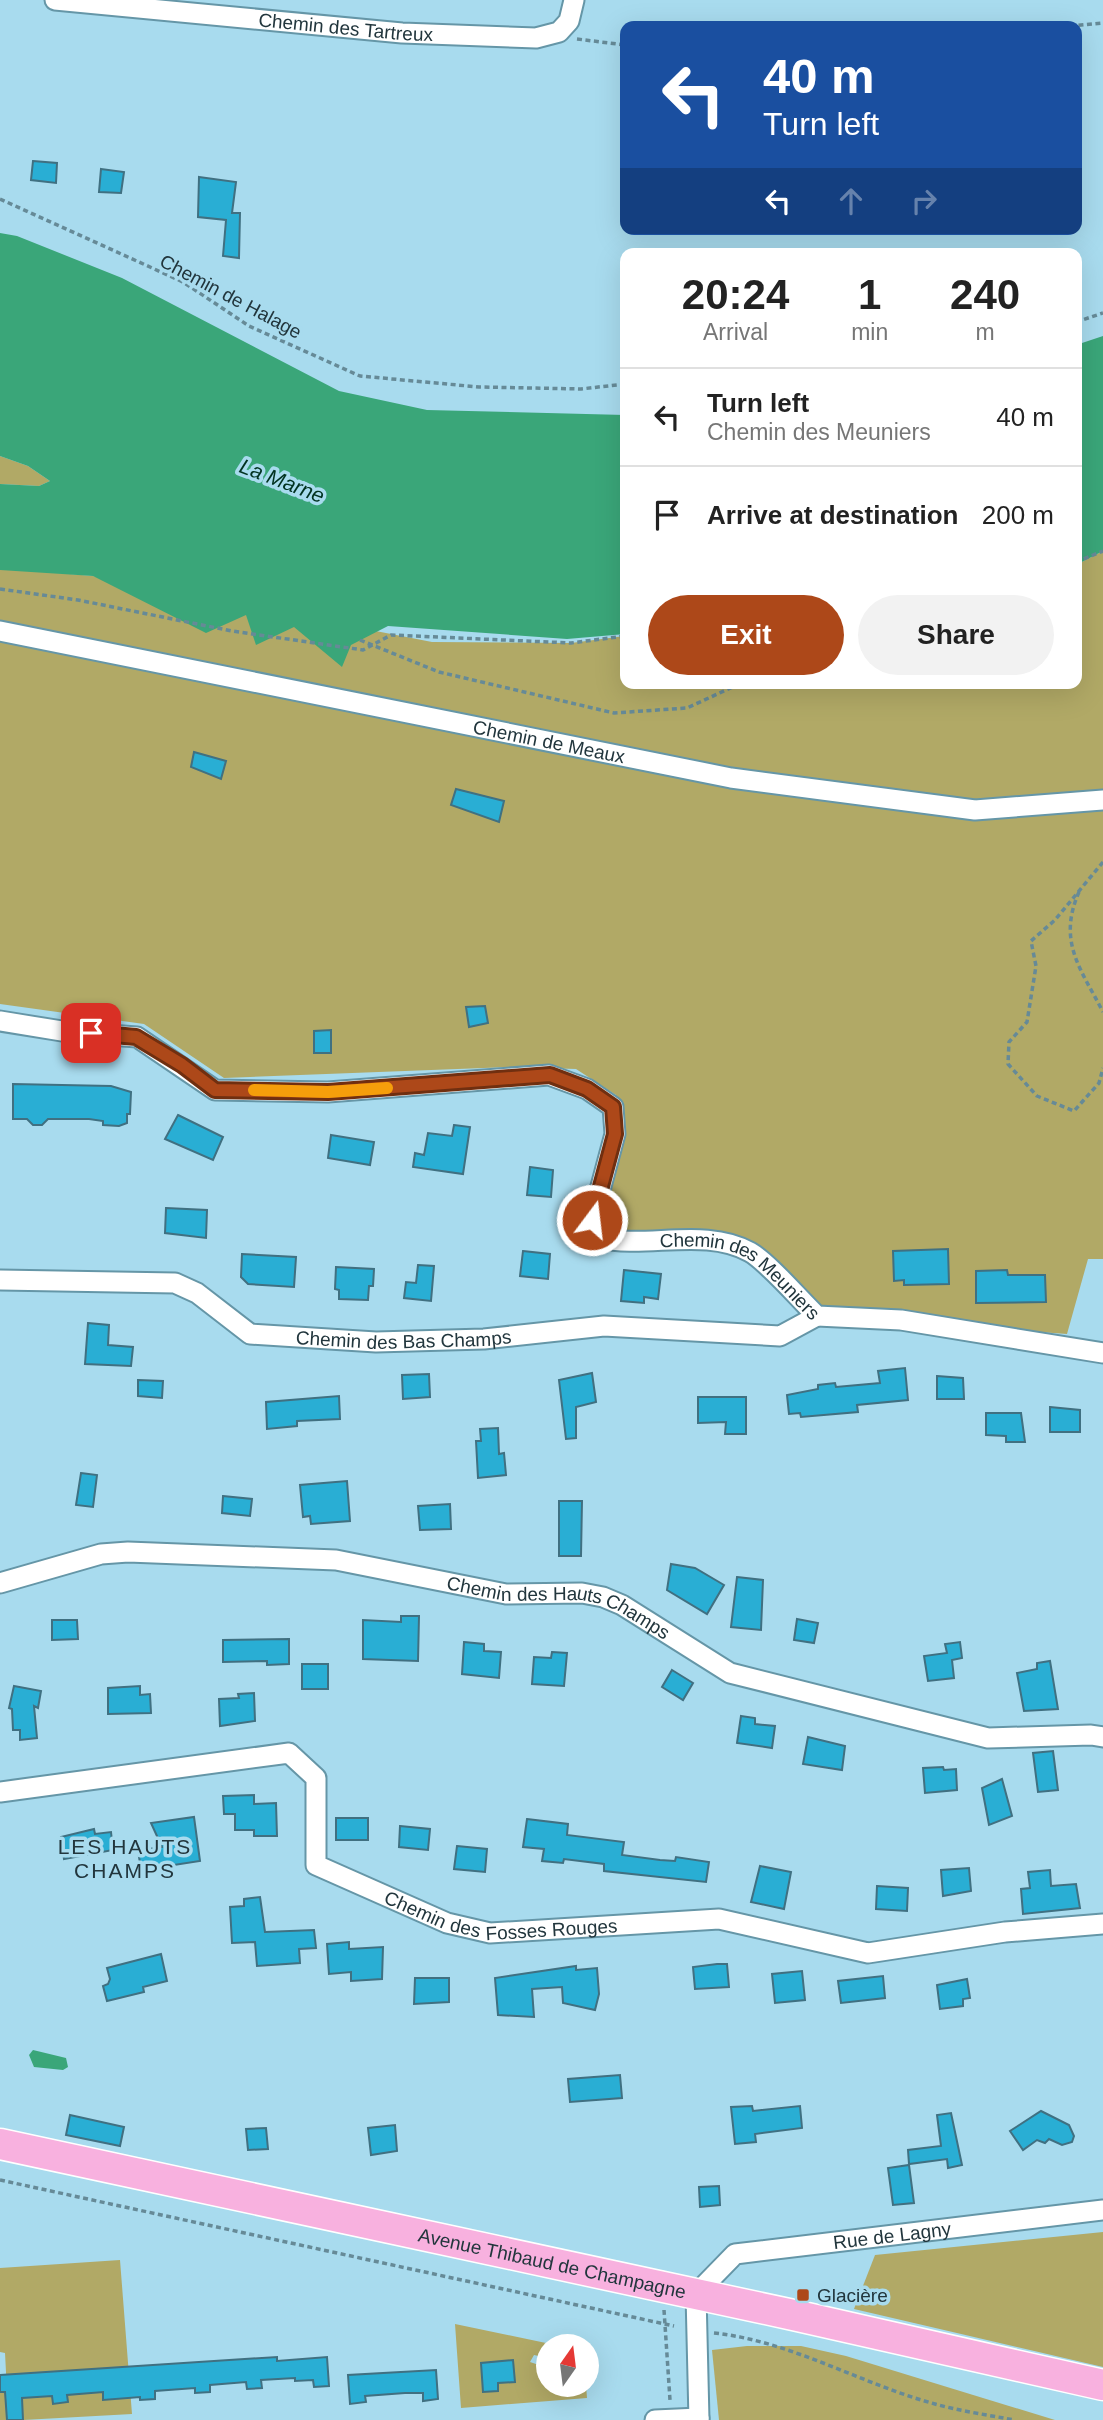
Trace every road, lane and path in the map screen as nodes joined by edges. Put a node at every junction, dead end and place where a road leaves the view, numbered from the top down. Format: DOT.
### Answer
graph roads {
  1 [pos="55,0"];
  2 [pos="574,0"];
  3 [pos="1103,23"];
  4 [pos="1082,25"];
  5 [pos="559,32"];
  6 [pos="620,45"];
  7 [pos="0,199"];
  8 [pos="1103,313"];
  9 [pos="1082,321"];
  10 [pos="620,385"];
  11 [pos="1103,551"];
  12 [pos="1082,560"];
  13 [pos="0,589"];
  14 [pos="0,631"];
  15 [pos="620,637"];
  16 [pos="360,640"];
  17 [pos="372,645"];
  18 [pos="727,689"];
  19 [pos="1103,800"];
  20 [pos="1103,862"];
  21 [pos="1092,874"];
  22 [pos="1103,1012"];
  23 [pos="0,1021"];
  24 [pos="1103,1068"];
  25 [pos="0,1280"];
  26 [pos="817,1316"];
  27 [pos="1103,1353"];
  28 [pos="0,1583"];
  29 [pos="1103,1737"];
  30 [pos="0,1792"];
  31 [pos="1103,1924"];
  32 [pos="0,2144"];
  33 [pos="0,2179"];
  34 [pos="1103,2210"];
  35 [pos="662,2286"];
  36 [pos="696,2294"];
  37 [pos="665,2324"];
  38 [pos="674,2326"];
  39 [pos="706,2332"];
  40 [pos="1103,2385"];
  41 [pos="663,2419"];
  42 [pos="699,2419"];
  43 [pos="1014,2420"];
  1 -- 5 [label="street, Chemin des Tartreux"];
  2 -- 5 [label="street"];
  3 -- 4 [label="path"];
  5 -- 6 [label="path"];
  7 -- 10 [label="path, Chemin de Halage"];
  8 -- 9 [label="path"];
  11 -- 12 [label="path"];
  13 -- 17 [label="path"];
  14 -- 19 [label="street, Chemin de Meaux"];
  15 -- 17 [label="path"];
  16 -- 17 [label="path"];
  17 -- 18 [label="path"];
  20 -- 21 [label="path"];
  21 -- 22 [label="path"];
  21 -- 24 [label="path"];
  23 -- 26 [label="street, Chemin des Meuniers"];
  25 -- 26 [label="street, Chemin des Bas Champs"];
  26 -- 27 [label="street, Chemin des Meuniers"];
  28 -- 29 [label="street, Chemin des Hauts Champs"];
  30 -- 31 [label="street, Chemin des Fosses Rouges"];
  32 -- 35 [label="main road, Avenue Thibaud de Champagne"];
  33 -- 37 [label="path"];
  34 -- 36 [label="street, Rue de Lagny"];
  35 -- 36 [label="main road, Avenue Thibaud de Champagne"];
  35 -- 37 [label="path"];
  36 -- 40 [label="main road, Avenue Thibaud de Champagne"];
  36 -- 42 [label="street"];
  37 -- 38 [label="path"];
  37 -- 41 [label="path"];
  39 -- 43 [label="path"];
  41 -- 42 [label="street"];
}
